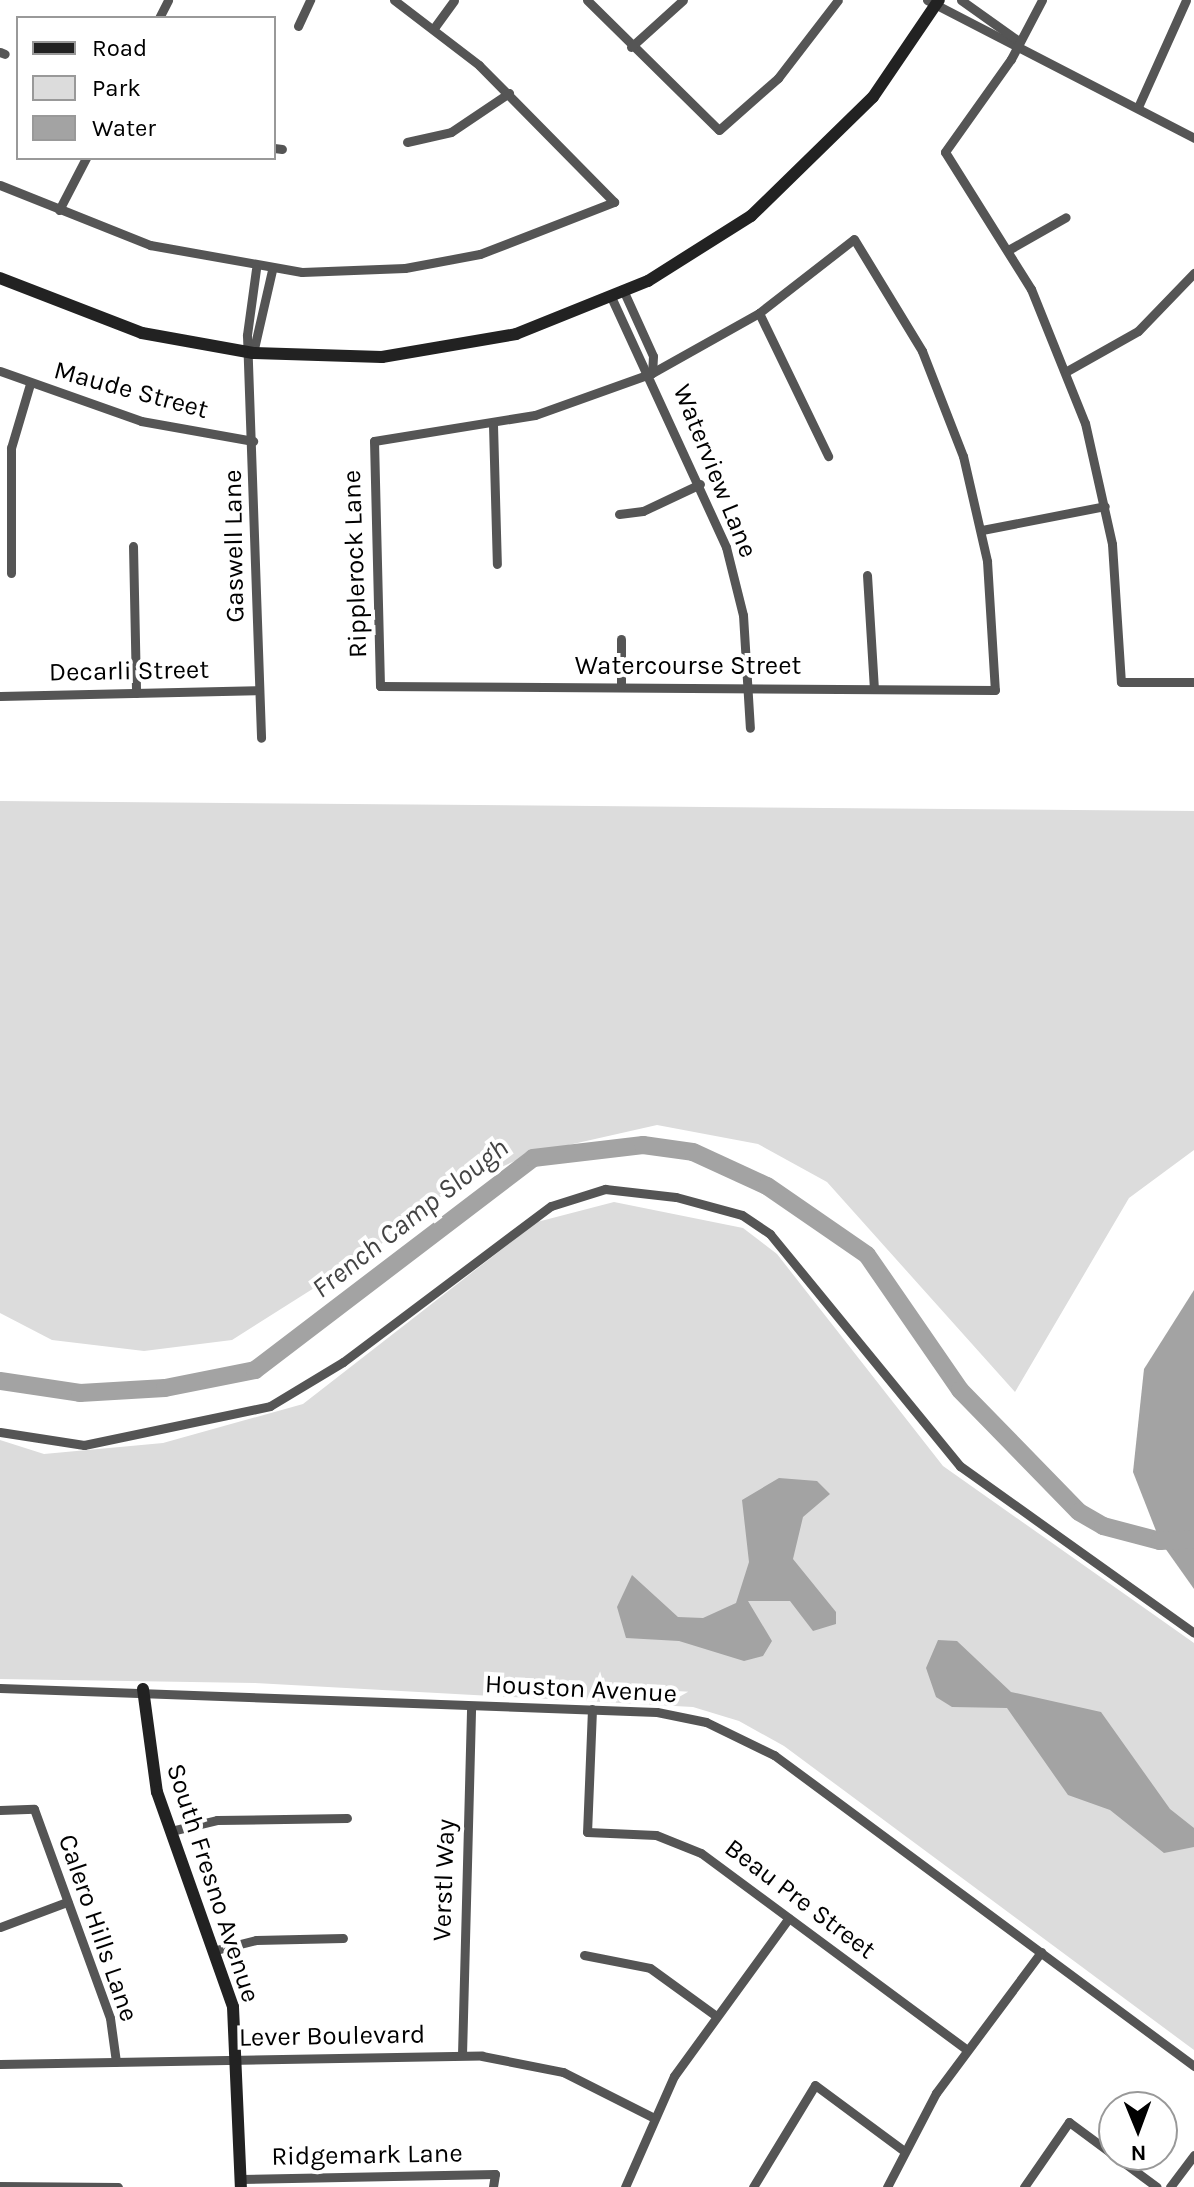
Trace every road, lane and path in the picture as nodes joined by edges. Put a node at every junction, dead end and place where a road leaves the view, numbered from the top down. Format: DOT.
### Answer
graph roads {
  1 [pos="310,0"];
  2 [pos="394,0"];
  3 [pos="454,0"];
  4 [pos="587,0"];
  5 [pos="683,0"];
  6 [pos="838,0"];
  7 [pos="961,0"];
  8 [pos="1042,0"];
  9 [pos="1186,0"];
  10 [pos="934,2"];
  11 [pos="298,26"];
  12 [pos="434,28"];
  13 [pos="1020,42"];
  14 [pos="631,47"];
  15 [pos="509,93"];
  16 [pos="1138,107"];
  17 [pos="1194,138"];
  18 [pos="407,142"];
  19 [pos="85,160"];
  20 [pos="0,185"];
  21 [pos="59,210"];
  22 [pos="1066,217"];
  23 [pos="1010,249"];
  24 [pos="256,269"];
  25 [pos="272,270"];
  26 [pos="1194,273"];
  27 [pos="0,278"];
  28 [pos="1190,287"];
  29 [pos="624,292"];
  30 [pos="612,299"];
  31 [pos="759,313"];
  32 [pos="253,353"];
  33 [pos="0,371"];
  34 [pos="1067,371"];
  35 [pos="652,373"];
  36 [pos="30,384"];
  37 [pos="493,425"];
  38 [pos="253,441"];
  39 [pos="828,456"];
  40 [pos="700,484"];
  41 [pos="1105,506"];
  42 [pos="619,514"];
  43 [pos="982,530"];
  44 [pos="133,546"];
  45 [pos="497,564"];
  46 [pos="11,573"];
  47 [pos="867,575"];
  48 [pos="621,639"];
  49 [pos="1194,682"];
  50 [pos="380,686"];
  51 [pos="621,687"];
  52 [pos="750,688"];
  53 [pos="874,689"];
  54 [pos="259,690"];
  55 [pos="136,693"];
  56 [pos="0,696"];
  57 [pos="750,728"];
  58 [pos="261,738"];
  59 [pos="0,1432"];
  60 [pos="1194,1633"];
  61 [pos="0,1688"];
  62 [pos="143,1689"];
  63 [pos="471,1706"];
  64 [pos="592,1709"];
  65 [pos="0,1810"];
  66 [pos="347,1818"];
  67 [pos="171,1831"];
  68 [pos="67,1902"];
  69 [pos="789,1918"];
  70 [pos="0,1927"];
  71 [pos="343,1938"];
  72 [pos="216,1950"];
  73 [pos="1041,1952"];
  74 [pos="584,1955"];
  75 [pos="716,2016"];
  76 [pos="967,2050"];
  77 [pos="462,2055"];
  78 [pos="238,2059"];
  79 [pos="116,2062"];
  80 [pos="0,2064"];
  81 [pos="1194,2066"];
  82 [pos="652,2117"];
  83 [pos="903,2150"];
  84 [pos="1194,2155"];
  85 [pos="240,2183"];
  86 [pos="118,2185"];
  87 [pos="0,2186"];
  88 [pos="493,2187"];
  89 [pos="625,2187"];
  90 [pos="753,2187"];
  91 [pos="887,2187"];
  92 [pos="1024,2187"];
  93 [pos="1157,2187"];
  94 [pos="1170,2187"];
  1 -- 11 [label="street"];
  2 -- 12 [label="street"];
  3 -- 12 [label="street"];
  4 -- 14 [label="street"];
  5 -- 14 [label="street"];
  6 -- 14 [label="street"];
  7 -- 13 [label="street"];
  8 -- 13 [label="street"];
  9 -- 16 [label="street"];
  10 -- 13 [label="street"];
  10 -- 29 [label="street"];
  12 -- 15 [label="street"];
  13 -- 16 [label="street"];
  13 -- 23 [label="street"];
  15 -- 18 [label="street"];
  15 -- 25 [label="street"];
  16 -- 17 [label="street"];
  19 -- 21 [label="street"];
  20 -- 21 [label="street"];
  21 -- 24 [label="street"];
  22 -- 23 [label="street"];
  23 -- 34 [label="street"];
  24 -- 25 [label="street"];
  24 -- 32 [label="street, Gaswell Lane"];
  25 -- 32 [label="street, Gaswell Lane"];
  26 -- 28 [label="street"];
  27 -- 32 [label="street"];
  28 -- 34 [label="street"];
  29 -- 30 [label="street"];
  29 -- 35 [label="street, Waterview Lane"];
  30 -- 32 [label="street"];
  30 -- 35 [label="street, Waterview Lane"];
  31 -- 35 [label="street"];
  31 -- 39 [label="street"];
  31 -- 43 [label="street"];
  32 -- 38 [label="street, Gaswell Lane"];
  33 -- 36 [label="street, Maude Street"];
  34 -- 41 [label="street"];
  35 -- 37 [label="street"];
  35 -- 40 [label="street, Waterview Lane"];
  36 -- 38 [label="street, Maude Street"];
  36 -- 46 [label="street"];
  37 -- 45 [label="street"];
  37 -- 50 [label="street, Ripplerock Lane"];
  38 -- 54 [label="street, Gaswell Lane"];
  40 -- 42 [label="street"];
  40 -- 52 [label="street, Waterview Lane"];
  41 -- 43 [label="street"];
  41 -- 49 [label="street"];
  43 -- 53 [label="street, Watercourse Street"];
  44 -- 55 [label="street"];
  47 -- 53 [label="street"];
  48 -- 51 [label="street"];
  50 -- 51 [label="street, Watercourse Street"];
  51 -- 52 [label="street, Watercourse Street"];
  52 -- 53 [label="street, Watercourse Street"];
  52 -- 57 [label="street, Waterview Lane"];
  54 -- 55 [label="street, Decarli Street"];
  54 -- 58 [label="street, Gaswell Lane"];
  55 -- 56 [label="street, Decarli Street"];
  59 -- 60 [label="street"];
  61 -- 62 [label="street, Houston Avenue"];
  62 -- 63 [label="street, Houston Avenue"];
  62 -- 67 [label="street, South Fresno Avenue"];
  63 -- 64 [label="street, Houston Avenue"];
  63 -- 77 [label="street, Verstl Way"];
  64 -- 69 [label="street, Beau Pre Street"];
  64 -- 73 [label="street, Houston Avenue"];
  65 -- 68 [label="street, Calero Hills Lane"];
  66 -- 67 [label="street"];
  67 -- 72 [label="street, South Fresno Avenue"];
  68 -- 70 [label="street"];
  68 -- 79 [label="street, Calero Hills Lane"];
  69 -- 75 [label="street"];
  69 -- 76 [label="street, Beau Pre Street"];
  71 -- 72 [label="street"];
  72 -- 78 [label="street, South Fresno Avenue"];
  73 -- 76 [label="street"];
  73 -- 81 [label="street, Houston Avenue"];
  74 -- 75 [label="street"];
  75 -- 82 [label="street"];
  76 -- 83 [label="street"];
  77 -- 78 [label="street, Lever Boulevard"];
  77 -- 82 [label="street, Lever Boulevard"];
  78 -- 79 [label="street, Lever Boulevard"];
  78 -- 85 [label="street, South Fresno Avenue"];
  79 -- 80 [label="street, Lever Boulevard"];
  82 -- 89 [label="street"];
  83 -- 90 [label="street"];
  83 -- 91 [label="street"];
  84 -- 94 [label="street"];
  85 -- 88 [label="street, Ridgemark Lane"];
  86 -- 87 [label="street"];
  92 -- 93 [label="street"];
}
